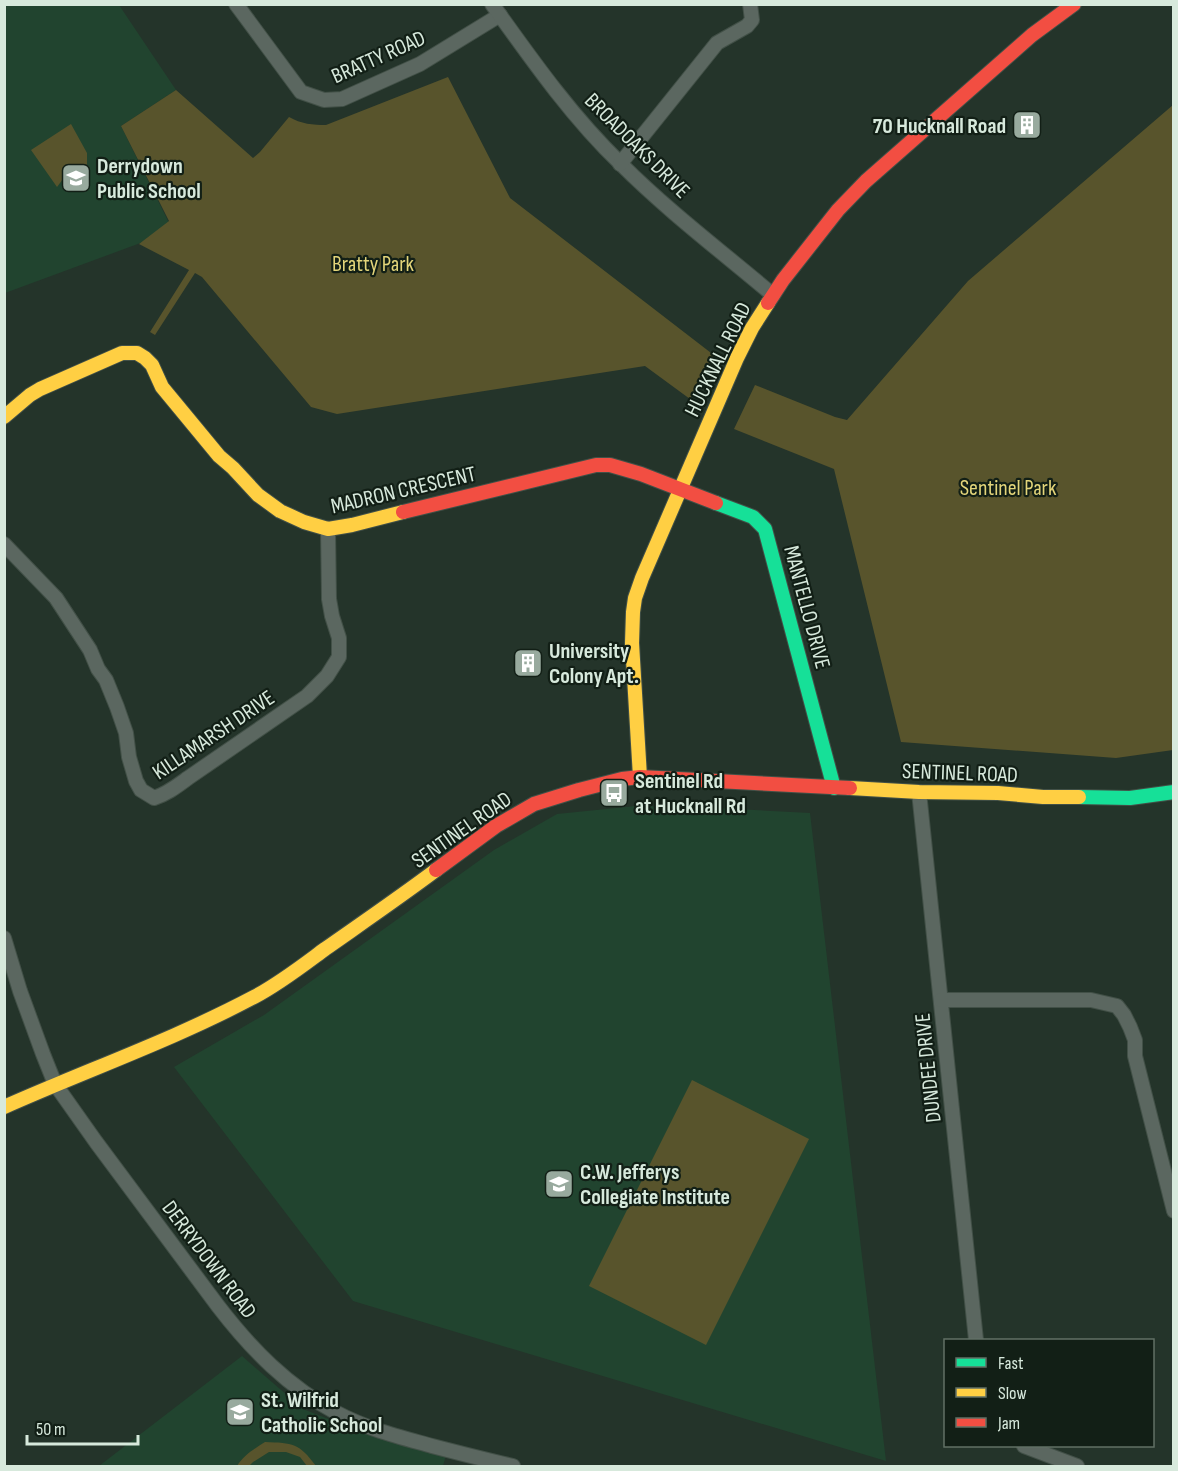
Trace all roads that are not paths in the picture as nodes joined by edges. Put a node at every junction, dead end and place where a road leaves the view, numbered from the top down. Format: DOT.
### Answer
graph roads {
  1 [pos="236,4"];
  2 [pos="750,4"];
  3 [pos="1074,4"];
  4 [pos="496,10"];
  5 [pos="620,164"];
  6 [pos="773,295"];
  7 [pos="4,417"];
  8 [pos="681,489"];
  9 [pos="328,529"];
  10 [pos="4,544"];
  11 [pos="640,777"];
  12 [pos="834,788"];
  13 [pos="919,792"];
  14 [pos="1173,792"];
  15 [pos="4,938"];
  16 [pos="940,1000"];
  17 [pos="55,1084"];
  18 [pos="4,1107"];
  19 [pos="1173,1211"];
  20 [pos="976,1339"];
  21 [pos="1026,1447"];
  22 [pos="513,1467"];
  23 [pos="1077,1467"];
  1 -- 4 [label="street, BRATTY ROAD"];
  2 -- 5 [label="street"];
  3 -- 6 [label="street, HUCKNALL ROAD"];
  4 -- 5 [label="street, BROADOAKS DRIVE"];
  5 -- 6 [label="street, BROADOAKS DRIVE"];
  6 -- 8 [label="street, HUCKNALL ROAD"];
  7 -- 9 [label="street, MADRON CRESCENT"];
  8 -- 9 [label="street, MADRON CRESCENT"];
  8 -- 11 [label="street, HUCKNALL ROAD"];
  8 -- 12 [label="street, MANTELLO DRIVE"];
  9 -- 10 [label="street, KILLAMARSH DRIVE"];
  11 -- 12 [label="street, SENTINEL ROAD"];
  11 -- 17 [label="street, SENTINEL ROAD"];
  12 -- 13 [label="street, SENTINEL ROAD"];
  13 -- 14 [label="street, SENTINEL ROAD"];
  13 -- 16 [label="street, DUNDEE DRIVE"];
  15 -- 17 [label="street, DERRYDOWN ROAD"];
  16 -- 19 [label="street"];
  16 -- 20 [label="street, DUNDEE DRIVE"];
  17 -- 18 [label="street, SENTINEL ROAD"];
  17 -- 22 [label="street, DERRYDOWN ROAD"];
  21 -- 23 [label="street"];
}
